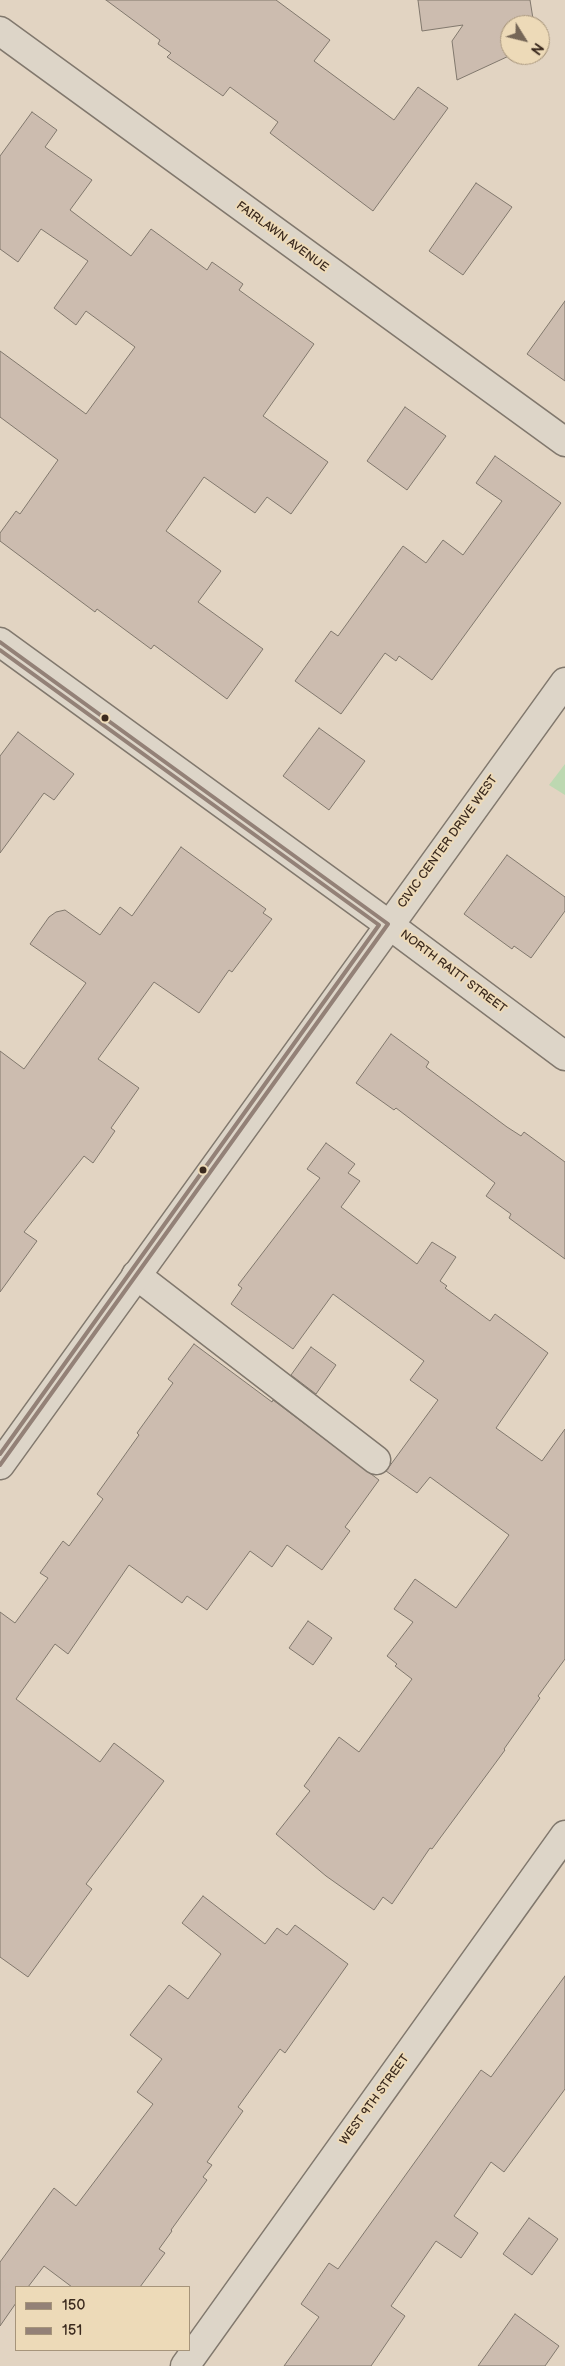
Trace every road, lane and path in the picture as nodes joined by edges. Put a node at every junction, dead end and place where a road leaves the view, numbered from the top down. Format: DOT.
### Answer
graph roads {
  1 [pos="0,31"];
  2 [pos="565,442"];
  3 [pos="0,642"];
  4 [pos="565,682"];
  5 [pos="388,924"];
  6 [pos="565,1056"];
  7 [pos="136,1275"];
  8 [pos="376,1460"];
  9 [pos="0,1465"];
  10 [pos="565,1835"];
  11 [pos="185,2366"];
  1 -- 2 [label="street, FAIRLAWN AVENUE"];
  3 -- 5 [label="street, NORTH RAITT STREET"];
  4 -- 5 [label="street, CIVIC CENTER DRIVE WEST"];
  5 -- 6 [label="street, NORTH RAITT STREET"];
  5 -- 7 [label="street, CIVIC CENTER DRIVE WEST"];
  7 -- 8 [label="street"];
  7 -- 9 [label="street, CIVIC CENTER DRIVE WEST"];
  10 -- 11 [label="street, WEST 9TH STREET"];
}
